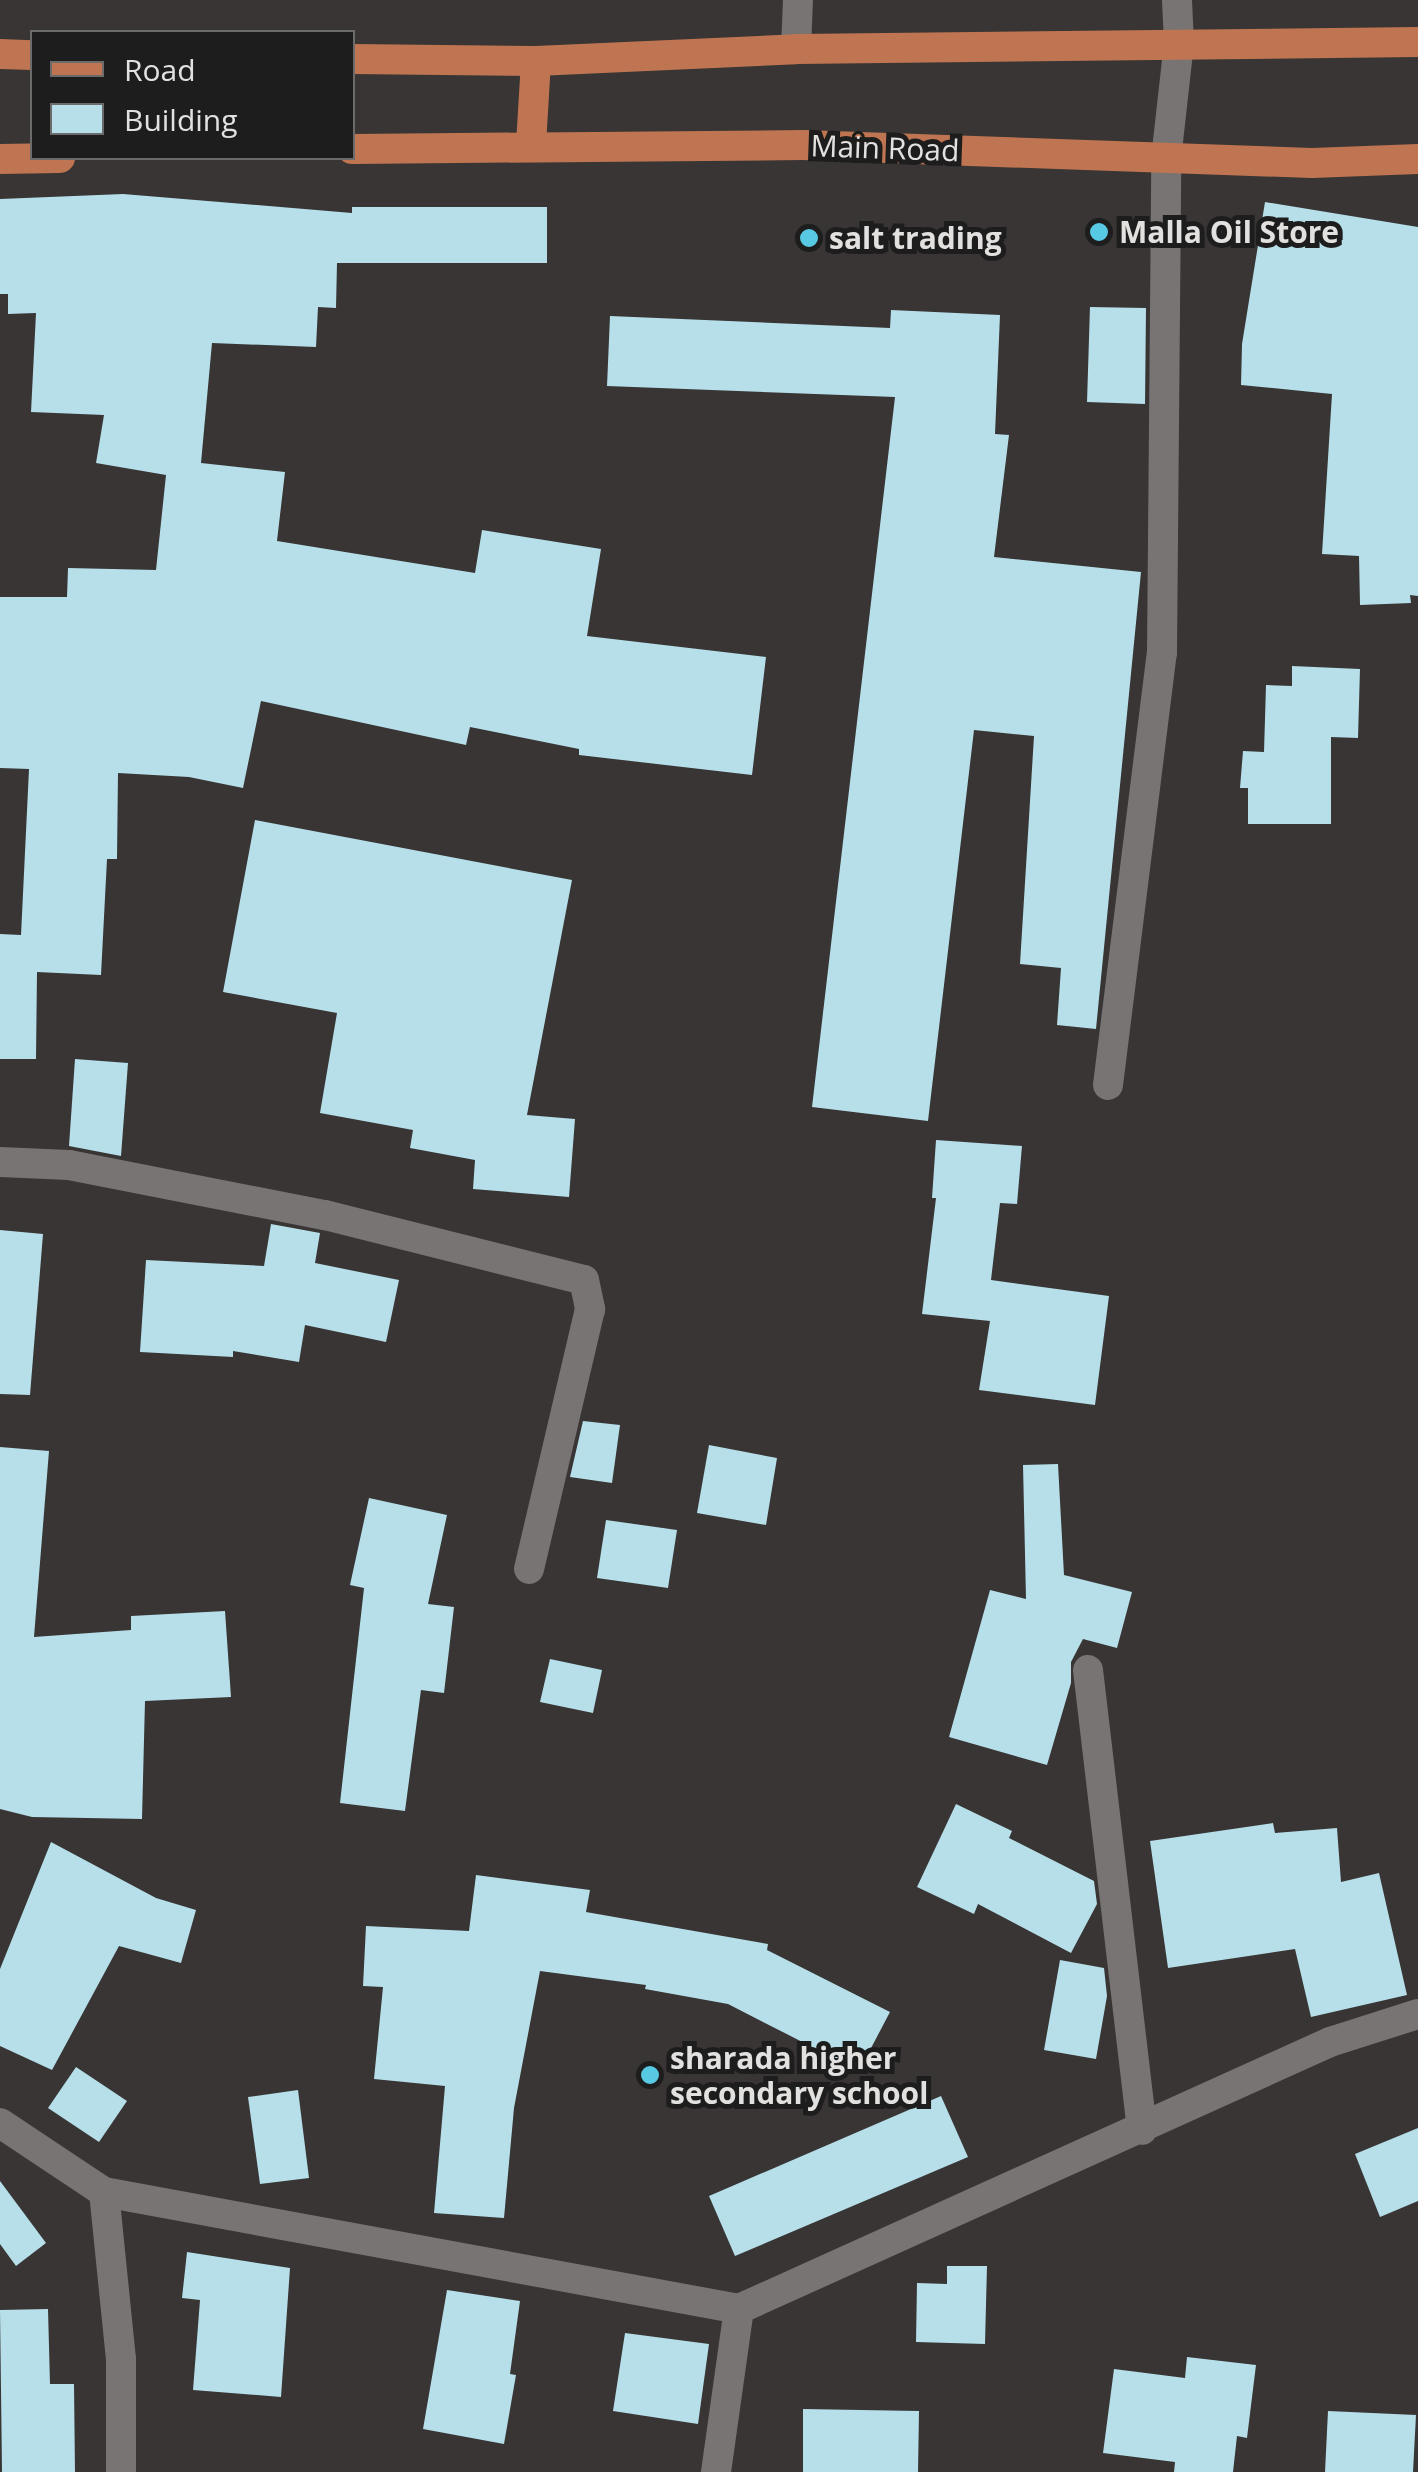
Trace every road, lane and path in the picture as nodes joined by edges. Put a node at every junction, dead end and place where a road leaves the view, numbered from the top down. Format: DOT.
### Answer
graph roads {
  1 [pos="798,0"];
  2 [pos="1178,0"];
  3 [pos="1418,42"];
  4 [pos="1179,43"];
  5 [pos="796,48"];
  6 [pos="0,54"];
  7 [pos="30,55"];
  8 [pos="355,59"];
  9 [pos="536,61"];
  10 [pos="531,146"];
  11 [pos="355,148"];
  12 [pos="30,158"];
  13 [pos="0,159"];
  14 [pos="1166,159"];
  15 [pos="1418,159"];
  16 [pos="1108,1085"];
  17 [pos="0,1162"];
  18 [pos="529,1569"];
  19 [pos="1088,1670"];
  20 [pos="1418,2014"];
  21 [pos="0,2123"];
  22 [pos="1142,2130"];
  23 [pos="104,2192"];
  24 [pos="739,2310"];
  25 [pos="121,2472"];
  26 [pos="716,2472"];
  1 -- 5 [label="street"];
  2 -- 4 [label="street"];
  3 -- 4 [label="main road"];
  4 -- 5 [label="main road"];
  4 -- 14 [label="street"];
  5 -- 9 [label="main road"];
  6 -- 7 [label="main road"];
  8 -- 9 [label="main road"];
  9 -- 10 [label="main road"];
  10 -- 11 [label="main road, Main Road"];
  10 -- 14 [label="main road, Main Road"];
  12 -- 13 [label="main road"];
  14 -- 15 [label="main road, Main Road"];
  14 -- 16 [label="street"];
  17 -- 18 [label="street"];
  19 -- 22 [label="street"];
  20 -- 22 [label="street"];
  21 -- 23 [label="street"];
  22 -- 24 [label="street"];
  23 -- 24 [label="street"];
  23 -- 25 [label="street"];
  24 -- 26 [label="street"];
}
